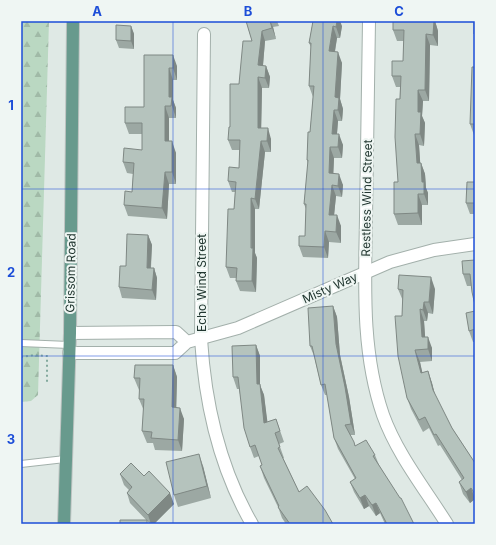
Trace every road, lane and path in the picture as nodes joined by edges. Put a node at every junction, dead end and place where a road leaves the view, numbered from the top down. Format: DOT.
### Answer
graph roads {
  1 [pos="73,21"];
  2 [pos="369,21"];
  3 [pos="204,34"];
  4 [pos="475,244"];
  5 [pos="365,272"];
  6 [pos="201,339"];
  7 [pos="187,342"];
  8 [pos="21,343"];
  9 [pos="70,343"];
  10 [pos="21,357"];
  11 [pos="47,383"];
  12 [pos="65,459"];
  13 [pos="21,464"];
  14 [pos="64,524"];
  15 [pos="252,524"];
  16 [pos="447,524"];
  1 -- 9 [label="main road, Grissom Road"];
  2 -- 5 [label="street, Restless Wind Street"];
  3 -- 6 [label="street, Echo Wind Street"];
  4 -- 5 [label="street, Misty Way"];
  5 -- 6 [label="street, Misty Way"];
  5 -- 16 [label="street, Restless Wind Street"];
  6 -- 7 [label="street, Misty Way"];
  6 -- 15 [label="street, Echo Wind Street"];
  7 -- 9 [label="street"];
  7 -- 9 [label="street, Misty Way"];
  8 -- 9 [label="lane"];
  9 -- 12 [label="main road, Grissom Road"];
  10 -- 11 [label="path"];
  12 -- 13 [label="lane"];
  12 -- 14 [label="main road, Grissom Road"];
}
